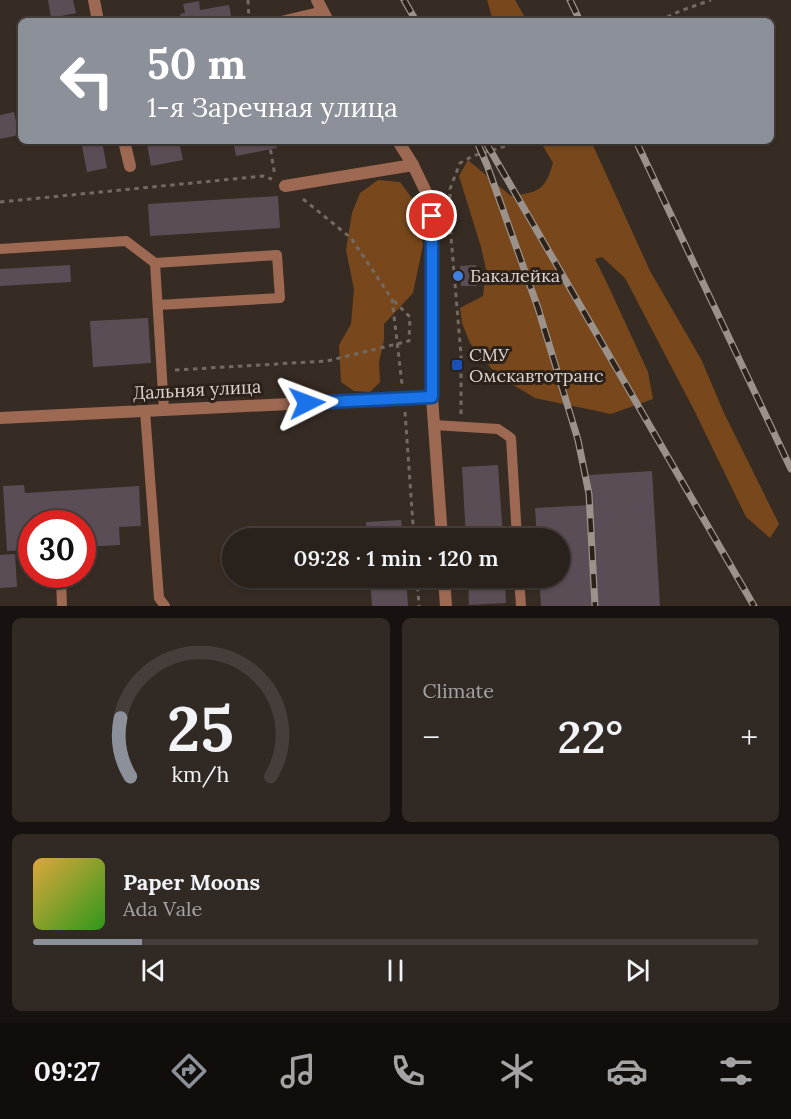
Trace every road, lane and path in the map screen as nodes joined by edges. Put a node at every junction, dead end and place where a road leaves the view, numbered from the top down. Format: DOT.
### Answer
graph roads {
  1 [pos="94,0"];
  2 [pos="248,0"];
  3 [pos="711,0"];
  4 [pos="323,11"];
  5 [pos="97,18"];
  6 [pos="249,18"];
  7 [pos="294,18"];
  8 [pos="665,18"];
  9 [pos="125,144"];
  10 [pos="270,144"];
  11 [pos="400,144"];
  12 [pos="512,144"];
  13 [pos="413,165"];
  14 [pos="130,166"];
  15 [pos="285,186"];
  16 [pos="0,202"];
  17 [pos="0,249"];
  18 [pos="155,263"];
  19 [pos="392,299"];
  20 [pos="158,305"];
  21 [pos="397,344"];
  22 [pos="161,371"];
  23 [pos="432,397"];
  24 [pos="403,398"];
  25 [pos="164,410"];
  26 [pos="145,411"];
  27 [pos="0,418"];
  28 [pos="434,425"];
  29 [pos="461,427"];
  30 [pos="413,528"];
  31 [pos="441,528"];
  32 [pos="516,528"];
  33 [pos="61,588"];
  34 [pos="418,588"];
  35 [pos="445,588"];
  36 [pos="520,588"];
  37 [pos="161,603"];
  38 [pos="62,606"];
  39 [pos="419,606"];
  40 [pos="446,606"];
  41 [pos="521,606"];
  1 -- 5 [label="street"];
  2 -- 6 [label="path"];
  3 -- 8 [label="path"];
  4 -- 7 [label="lane"];
  9 -- 14 [label="street"];
  10 -- 16 [label="path"];
  11 -- 13 [label="street"];
  12 -- 29 [label="path"];
  13 -- 15 [label="street"];
  13 -- 23 [label="street"];
  15 -- 19 [label="path"];
  17 -- 18 [label="lane"];
  18 -- 20 [label="lane"];
  18 -- 20 [label="lane"];
  19 -- 21 [label="path"];
  19 -- 21 [label="path"];
  20 -- 22 [label="lane"];
  21 -- 22 [label="path"];
  21 -- 24 [label="path"];
  22 -- 25 [label="lane"];
  23 -- 24 [label="street, Дальняя улица"];
  23 -- 28 [label="street"];
  24 -- 25 [label="street, Дальняя улица"];
  24 -- 30 [label="path"];
  25 -- 26 [label="street, Дальняя улица"];
  26 -- 27 [label="street, Дальняя улица"];
  26 -- 37 [label="lane"];
  28 -- 29 [label="lane"];
  28 -- 31 [label="street"];
  29 -- 32 [label="lane"];
  33 -- 38 [label="lane"];
  34 -- 39 [label="path"];
  35 -- 40 [label="street"];
  36 -- 41 [label="lane"];
}
